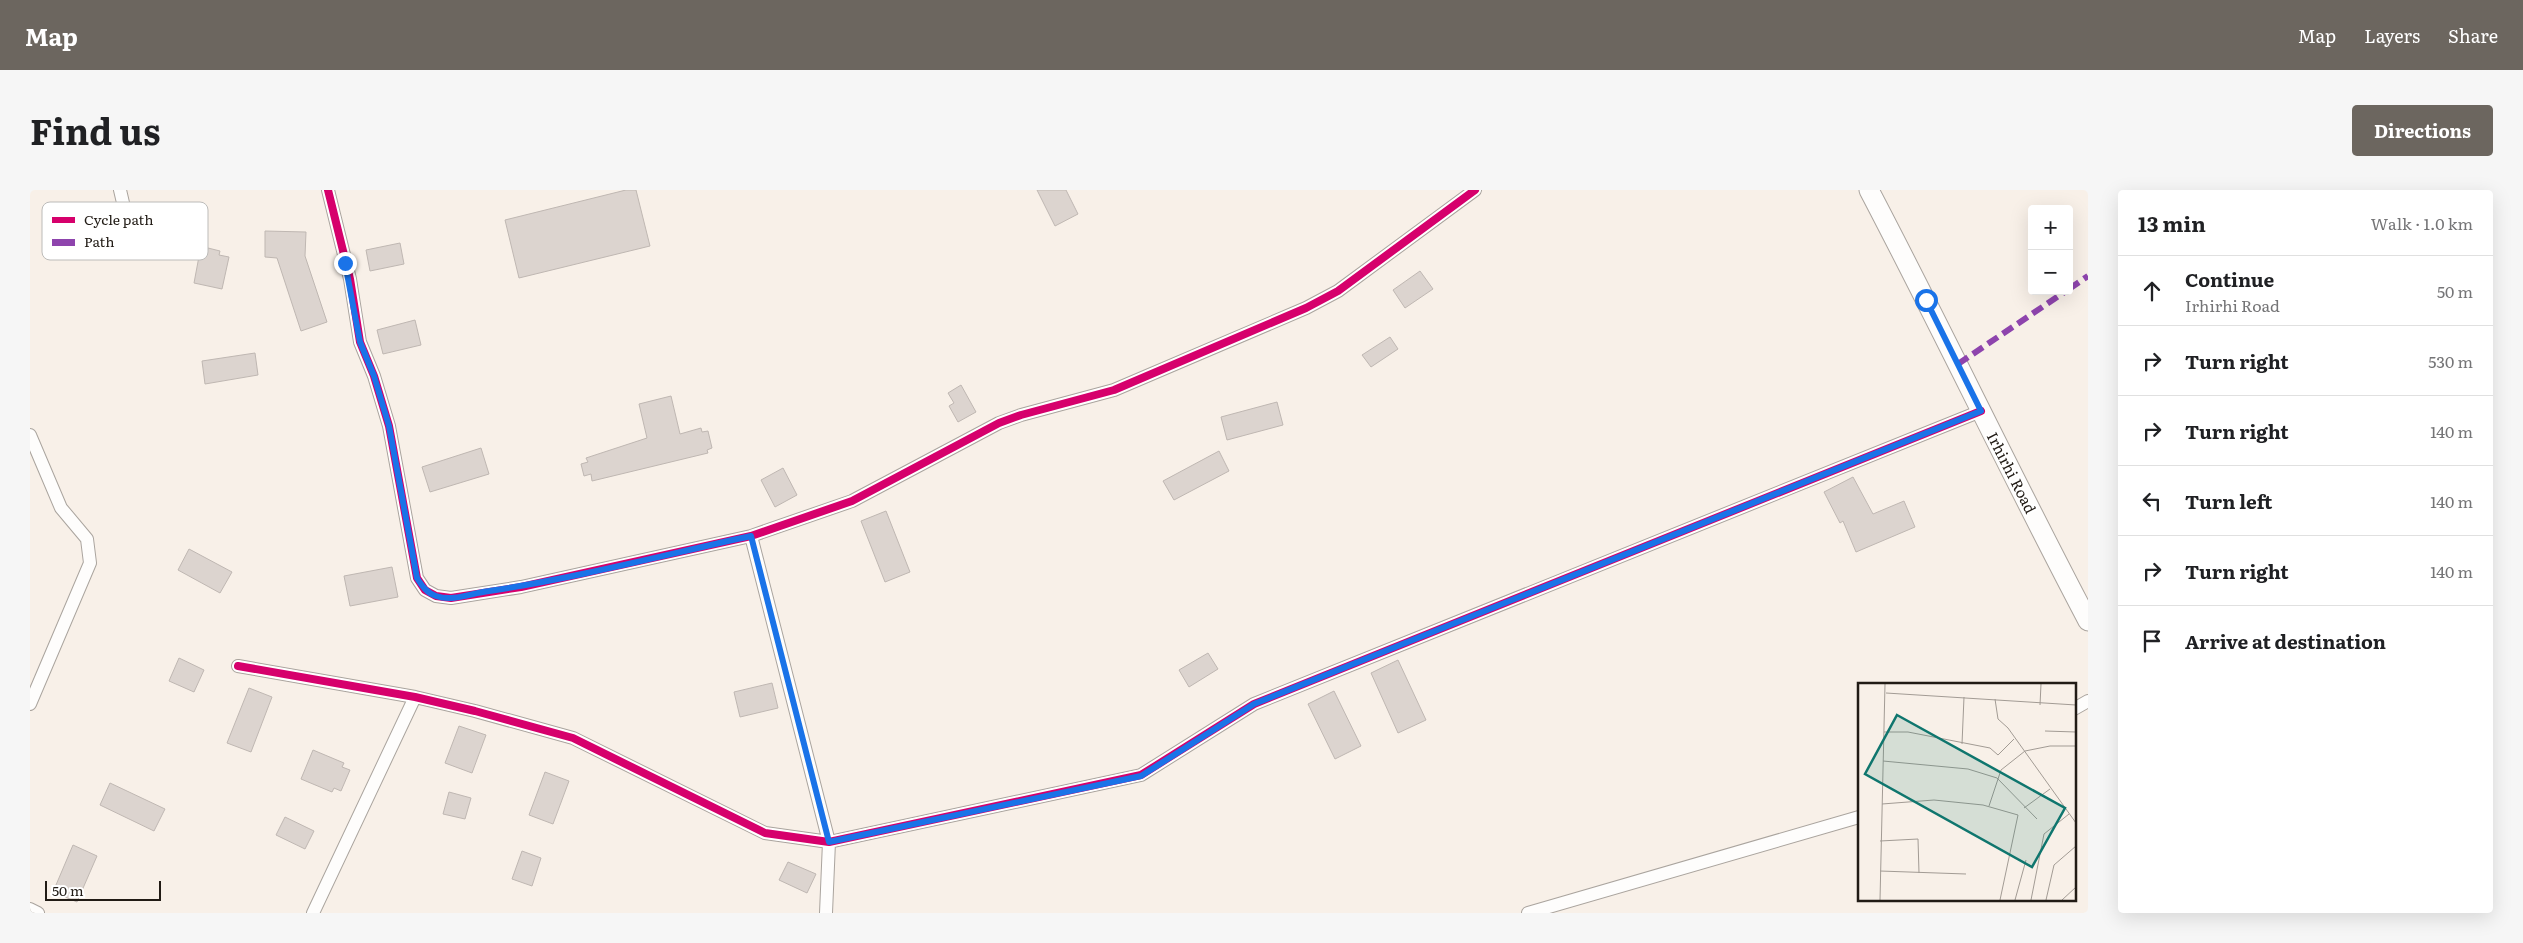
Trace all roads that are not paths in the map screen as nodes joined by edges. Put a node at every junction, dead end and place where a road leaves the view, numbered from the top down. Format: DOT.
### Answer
graph roads {
  1 [pos="328,190"];
  2 [pos="1475,190"];
  3 [pos="1869,190"];
  4 [pos="1981,411"];
  5 [pos="30,435"];
  6 [pos="751,536"];
  7 [pos="2088,621"];
  8 [pos="238,666"];
  9 [pos="416,697"];
  10 [pos="2088,701"];
  11 [pos="30,704"];
  12 [pos="2076,708"];
  13 [pos="1858,817"];
  14 [pos="829,842"];
  15 [pos="30,909"];
  16 [pos="38,913"];
  17 [pos="313,913"];
  18 [pos="826,913"];
  19 [pos="1528,913"];
  1 -- 6 [label="street"];
  2 -- 6 [label="street"];
  3 -- 4 [label="street, Irhirhi Road"];
  4 -- 7 [label="street, Irhirhi Road"];
  4 -- 14 [label="street"];
  5 -- 11 [label="street"];
  6 -- 14 [label="street"];
  8 -- 9 [label="street"];
  9 -- 14 [label="street"];
  9 -- 17 [label="street"];
  10 -- 12 [label="street"];
  13 -- 19 [label="street"];
  14 -- 18 [label="street"];
  15 -- 16 [label="street"];
}
